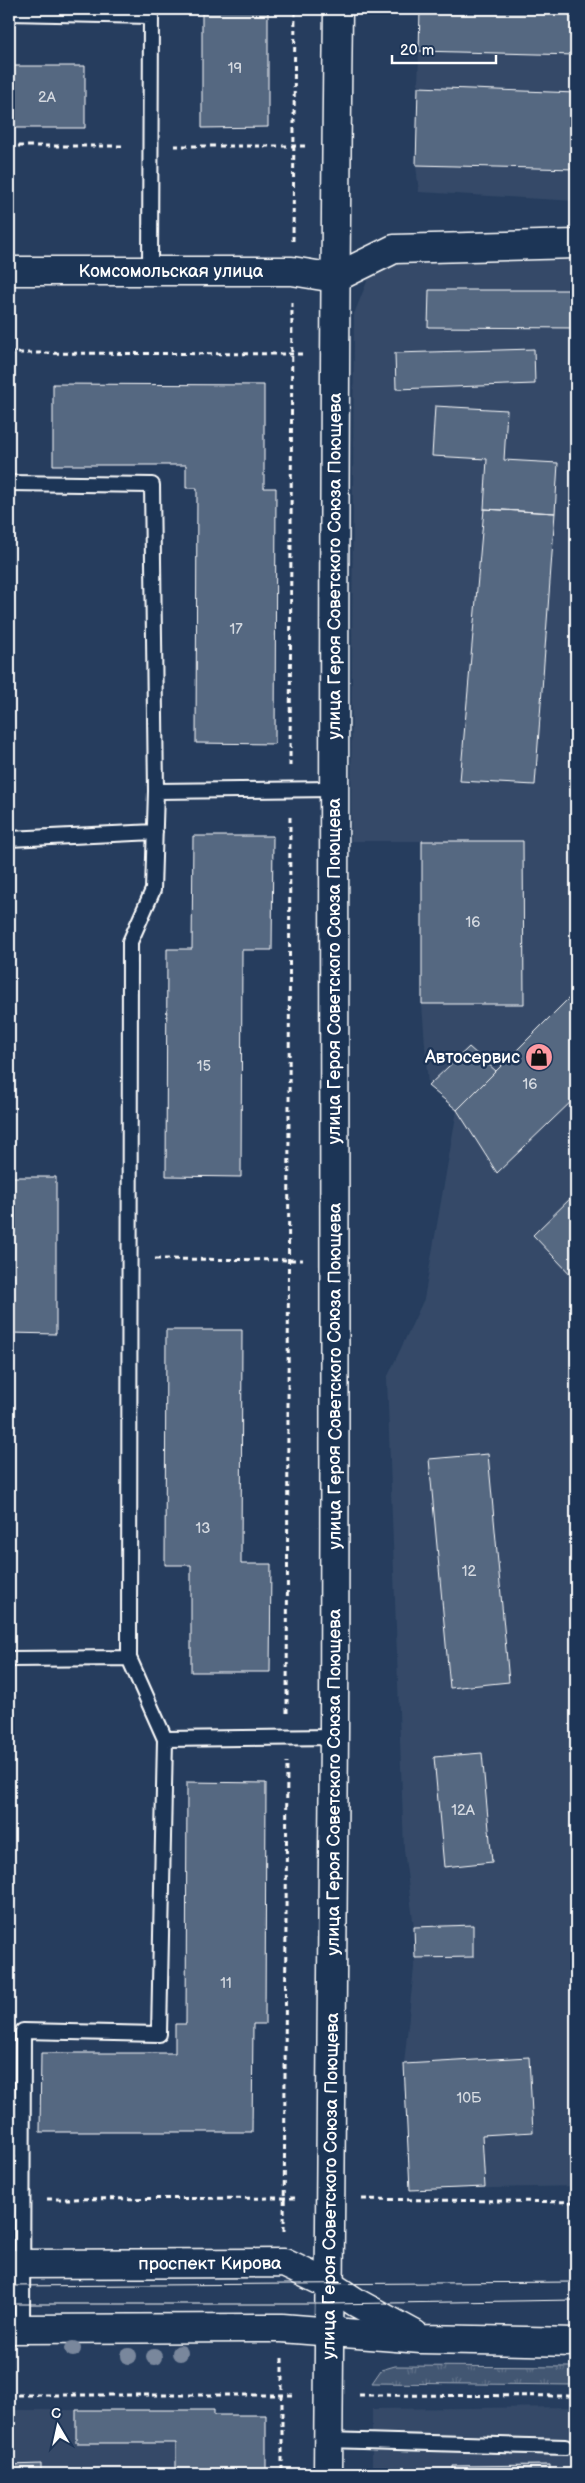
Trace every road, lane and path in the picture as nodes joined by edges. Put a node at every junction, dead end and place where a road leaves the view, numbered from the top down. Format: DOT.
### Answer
graph roads {
  1 [pos="295,9"];
  2 [pos="338,9"];
  3 [pos="151,12"];
  4 [pos="9,13"];
  5 [pos="576,244"];
  6 [pos="9,271"];
  7 [pos="150,271"];
  8 [pos="292,271"];
  9 [pos="335,278"];
  10 [pos="9,353"];
  11 [pos="292,354"];
  12 [pos="335,354"];
  13 [pos="9,484"];
  14 [pos="334,789"];
  15 [pos="290,790"];
  16 [pos="156,791"];
  17 [pos="155,832"];
  18 [pos="9,839"];
  19 [pos="130,1259"];
  20 [pos="289,1260"];
  21 [pos="334,1261"];
  22 [pos="129,1658"];
  23 [pos="9,1659"];
  24 [pos="287,1737"];
  25 [pos="334,1737"];
  26 [pos="165,1739"];
  27 [pos="286,2198"];
  28 [pos="302,2198"];
  29 [pos="22,2199"];
  30 [pos="355,2199"];
  31 [pos="576,2202"];
  32 [pos="284,2233"];
  33 [pos="15,2264"];
  34 [pos="328,2284"];
  35 [pos="15,2328"];
  36 [pos="328,2331"];
  37 [pos="422,2338"];
  38 [pos="576,2342"];
  39 [pos="282,2358"];
  40 [pos="281,2395"];
  41 [pos="300,2395"];
  42 [pos="358,2395"];
  43 [pos="9,2396"];
  44 [pos="576,2396"];
  45 [pos="328,2440"];
  46 [pos="565,2447"];
  47 [pos="282,2474"];
  48 [pos="328,2474"];
  1 -- 8 [label="path"];
  2 -- 9 [label="street, улица Героя Советского Союза Поющева"];
  3 -- 4 [label="lane"];
  3 -- 7 [label="lane"];
  5 -- 9 [label="street"];
  6 -- 7 [label="street, Комсомольская улица"];
  7 -- 8 [label="street, Комсомольская улица"];
  8 -- 9 [label="street, Комсомольская улица"];
  8 -- 11 [label="path"];
  9 -- 12 [label="street, улица Героя Советского Союза Поющева"];
  10 -- 11 [label="path"];
  11 -- 12 [label="path"];
  11 -- 15 [label="path"];
  12 -- 14 [label="street, улица Героя Советского Союза Поющева"];
  13 -- 16 [label="lane"];
  14 -- 15 [label="lane"];
  14 -- 21 [label="street, улица Героя Советского Союза Поющева"];
  15 -- 16 [label="lane"];
  15 -- 20 [label="path"];
  16 -- 17 [label="lane"];
  17 -- 18 [label="lane"];
  17 -- 19 [label="lane"];
  19 -- 20 [label="path"];
  19 -- 22 [label="lane"];
  20 -- 21 [label="path"];
  20 -- 24 [label="path"];
  21 -- 25 [label="street, улица Героя Советского Союза Поющева"];
  22 -- 23 [label="lane"];
  22 -- 26 [label="lane"];
  24 -- 25 [label="lane"];
  24 -- 26 [label="lane"];
  24 -- 27 [label="path"];
  25 -- 34 [label="street, улица Героя Советского Союза Поющева"];
  26 -- 29 [label="lane"];
  27 -- 28 [label="path"];
  27 -- 29 [label="path"];
  27 -- 32 [label="path"];
  29 -- 33 [label="lane"];
  30 -- 31 [label="path"];
  33 -- 34 [label="street, проспект Кирова"];
  33 -- 35 [label="lane"];
  34 -- 36 [label="street, улица Героя Советского Союза Поющева"];
  34 -- 37 [label="street, проспект Кирова"];
  35 -- 36 [label="street, проспект Кирова"];
  36 -- 37 [label="street, проспект Кирова"];
  36 -- 45 [label="street, улица Героя Советского Союза Поющева"];
  37 -- 38 [label="street, проспект Кирова"];
  39 -- 40 [label="path"];
  40 -- 41 [label="path"];
  40 -- 43 [label="path"];
  40 -- 47 [label="path"];
  42 -- 44 [label="path"];
  45 -- 46 [label="lane"];
  45 -- 48 [label="street, улица Героя Советского Союза Поющева"];
}
